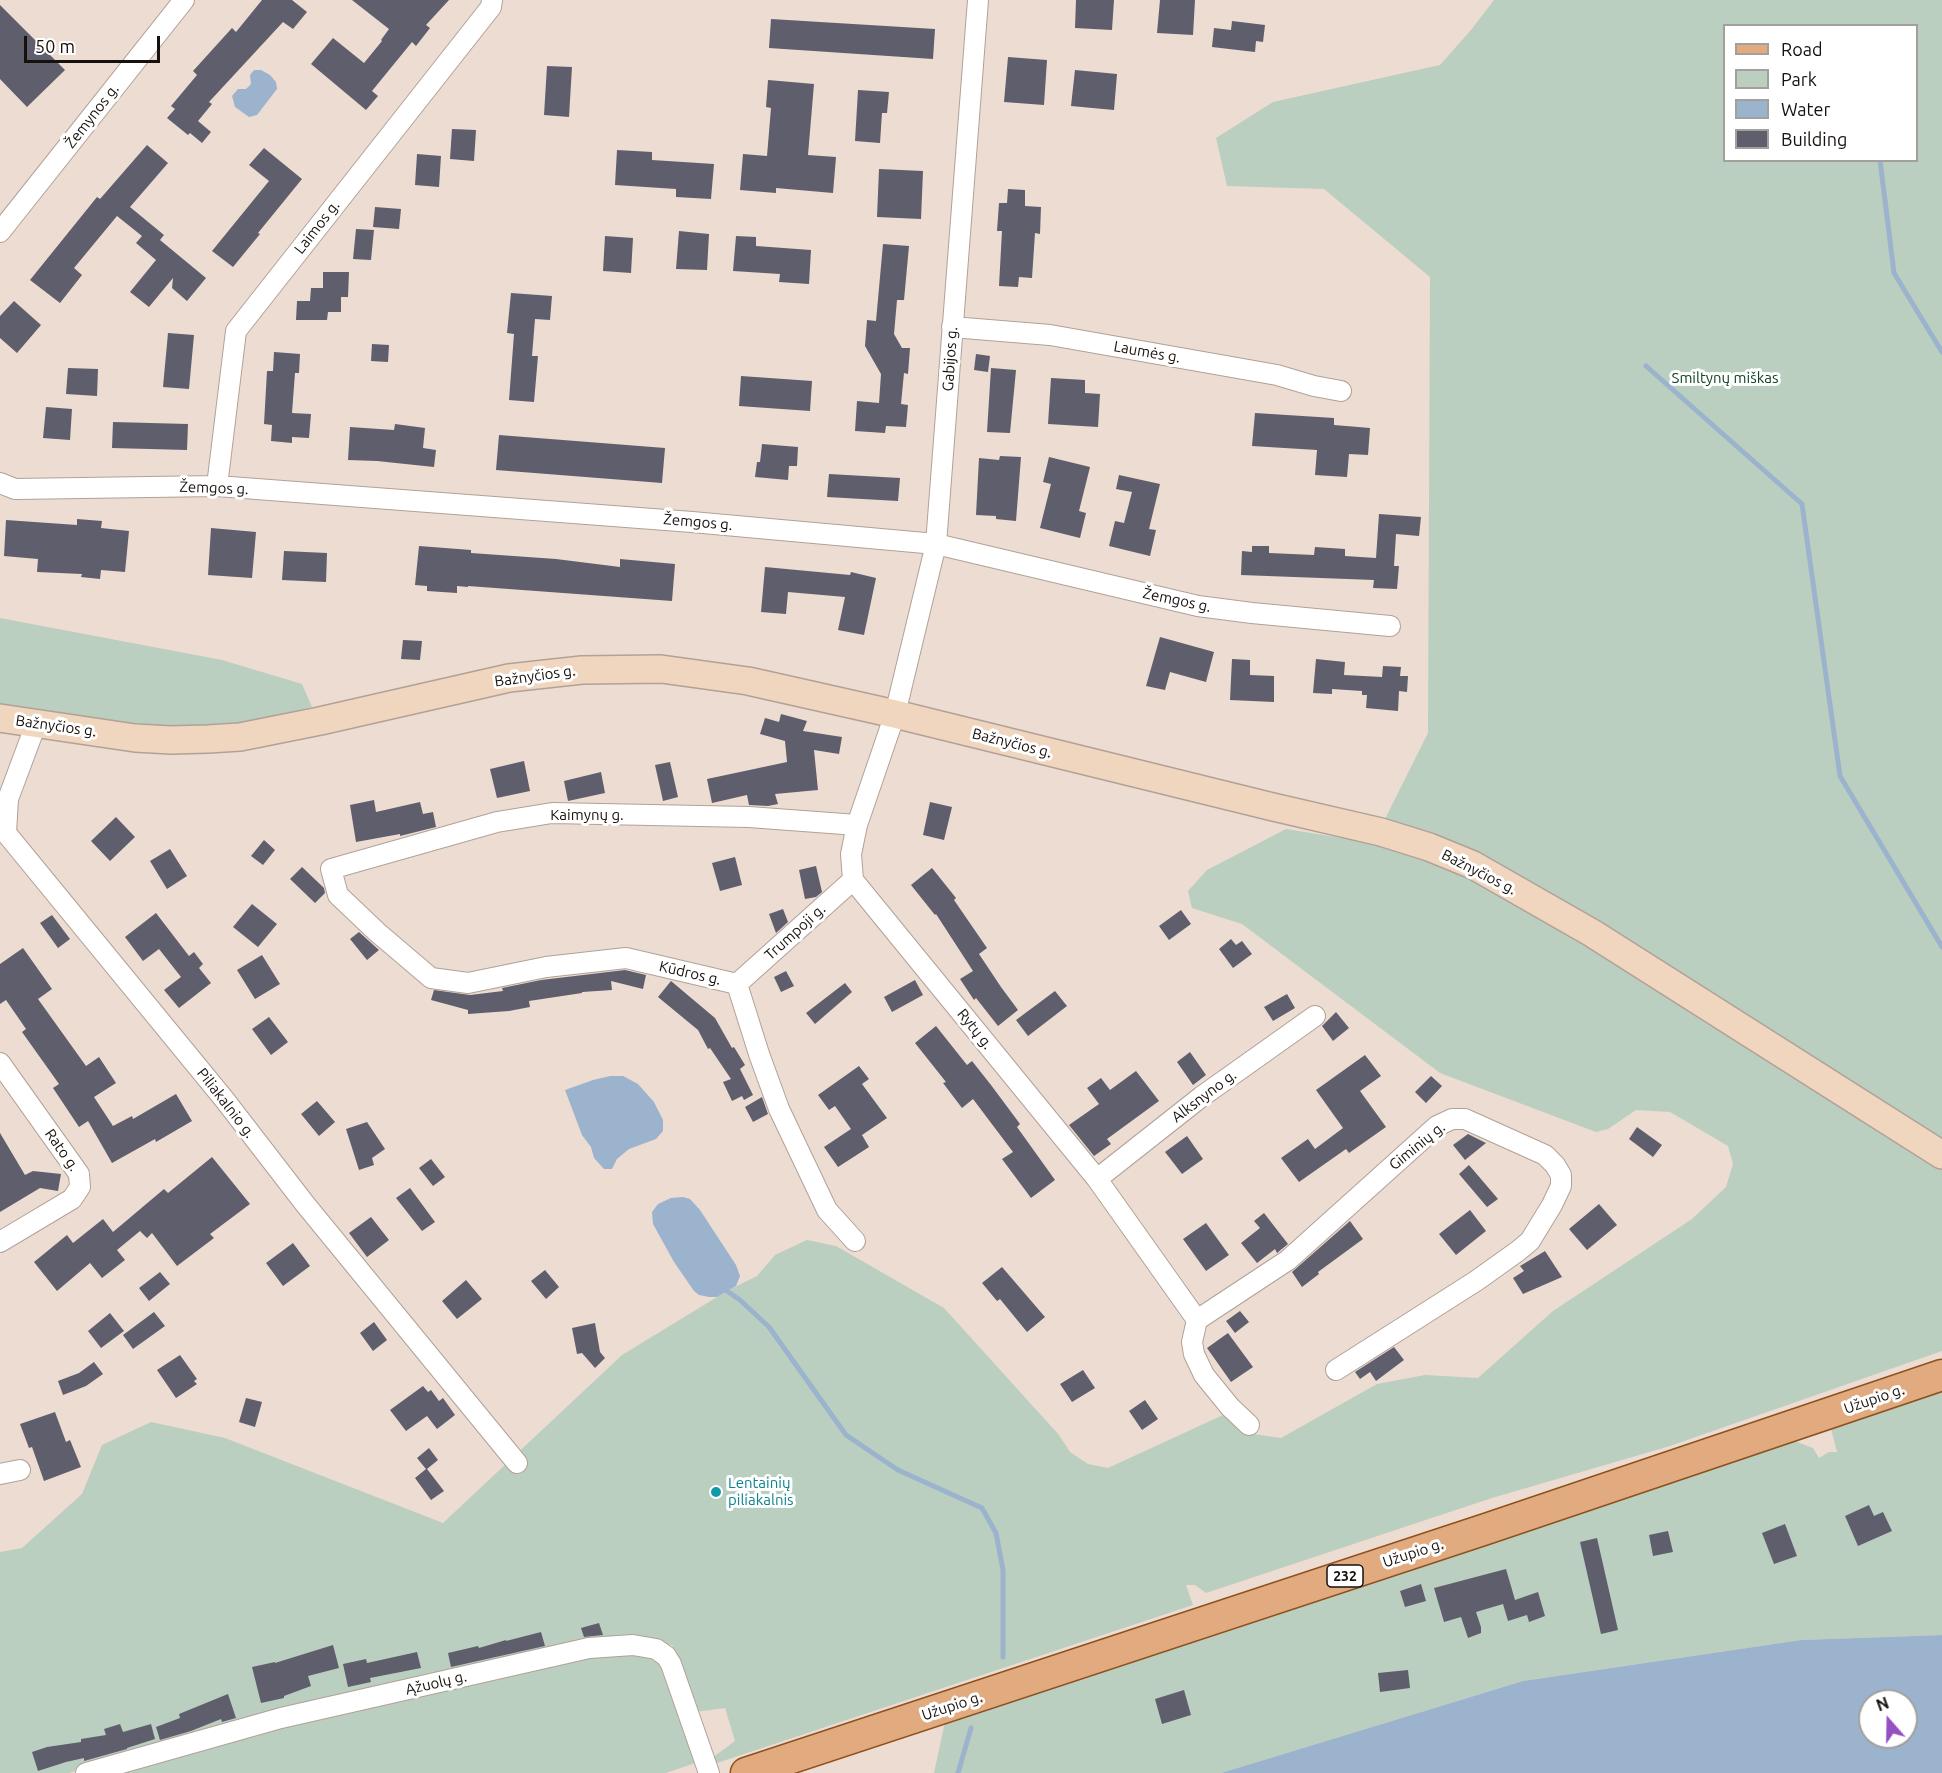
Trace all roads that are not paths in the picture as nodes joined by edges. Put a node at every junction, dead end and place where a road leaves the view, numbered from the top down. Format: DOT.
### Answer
graph roads {
  1 [pos="184,0"];
  2 [pos="492,0"];
  3 [pos="978,0"];
  4 [pos="0,232"];
  5 [pos="952,327"];
  6 [pos="1341,390"];
  7 [pos="0,483"];
  8 [pos="217,486"];
  9 [pos="936,544"];
  10 [pos="1390,626"];
  11 [pos="895,714"];
  12 [pos="0,718"];
  13 [pos="36,724"];
  14 [pos="858,825"];
  15 [pos="853,880"];
  16 [pos="377,932"];
  17 [pos="737,984"];
  18 [pos="1315,1016"];
  19 [pos="0,1064"];
  20 [pos="1942,1155"];
  21 [pos="1097,1179"];
  22 [pos="855,1241"];
  23 [pos="0,1242"];
  24 [pos="1197,1320"];
  25 [pos="1336,1370"];
  26 [pos="1942,1375"];
  27 [pos="1249,1425"];
  28 [pos="517,1463"];
  29 [pos="20,1470"];
  30 [pos="0,1474"];
  31 [pos="86,1773"];
  32 [pos="709,1773"];
  33 [pos="746,1773"];
  1 -- 4 [label="street, Žemynos g."];
  2 -- 8 [label="street, Laimos g."];
  3 -- 5 [label="street, Gabijos g."];
  5 -- 6 [label="street, Laumės g."];
  5 -- 9 [label="street, Gabijos g."];
  7 -- 8 [label="street, Žemgos g."];
  8 -- 9 [label="street, Žemgos g."];
  9 -- 10 [label="street, Žemgos g."];
  9 -- 11 [label="street, Gabijos g."];
  11 -- 13 [label="main road, Bažnyčios g."];
  11 -- 14 [label="street"];
  11 -- 20 [label="main road, Bažnyčios g."];
  12 -- 13 [label="main road, Bažnyčios g."];
  13 -- 28 [label="street, Piliakalnio g."];
  14 -- 15 [label="street"];
  14 -- 16 [label="street, Kaimynų g."];
  15 -- 17 [label="street, Trumpoji g."];
  15 -- 21 [label="street, Rytų g."];
  16 -- 17 [label="street, Kūdros g."];
  17 -- 22 [label="street, Kūdros g."];
  18 -- 21 [label="street, Alksnyno g."];
  19 -- 23 [label="street, Rato g."];
  21 -- 24 [label="street, Rytų g."];
  24 -- 25 [label="street, Giminių g."];
  24 -- 27 [label="street"];
  26 -- 33 [label="main road, Užupio g. / 232"];
  29 -- 30 [label="street"];
  31 -- 32 [label="street, Ąžuolų g."];
}
